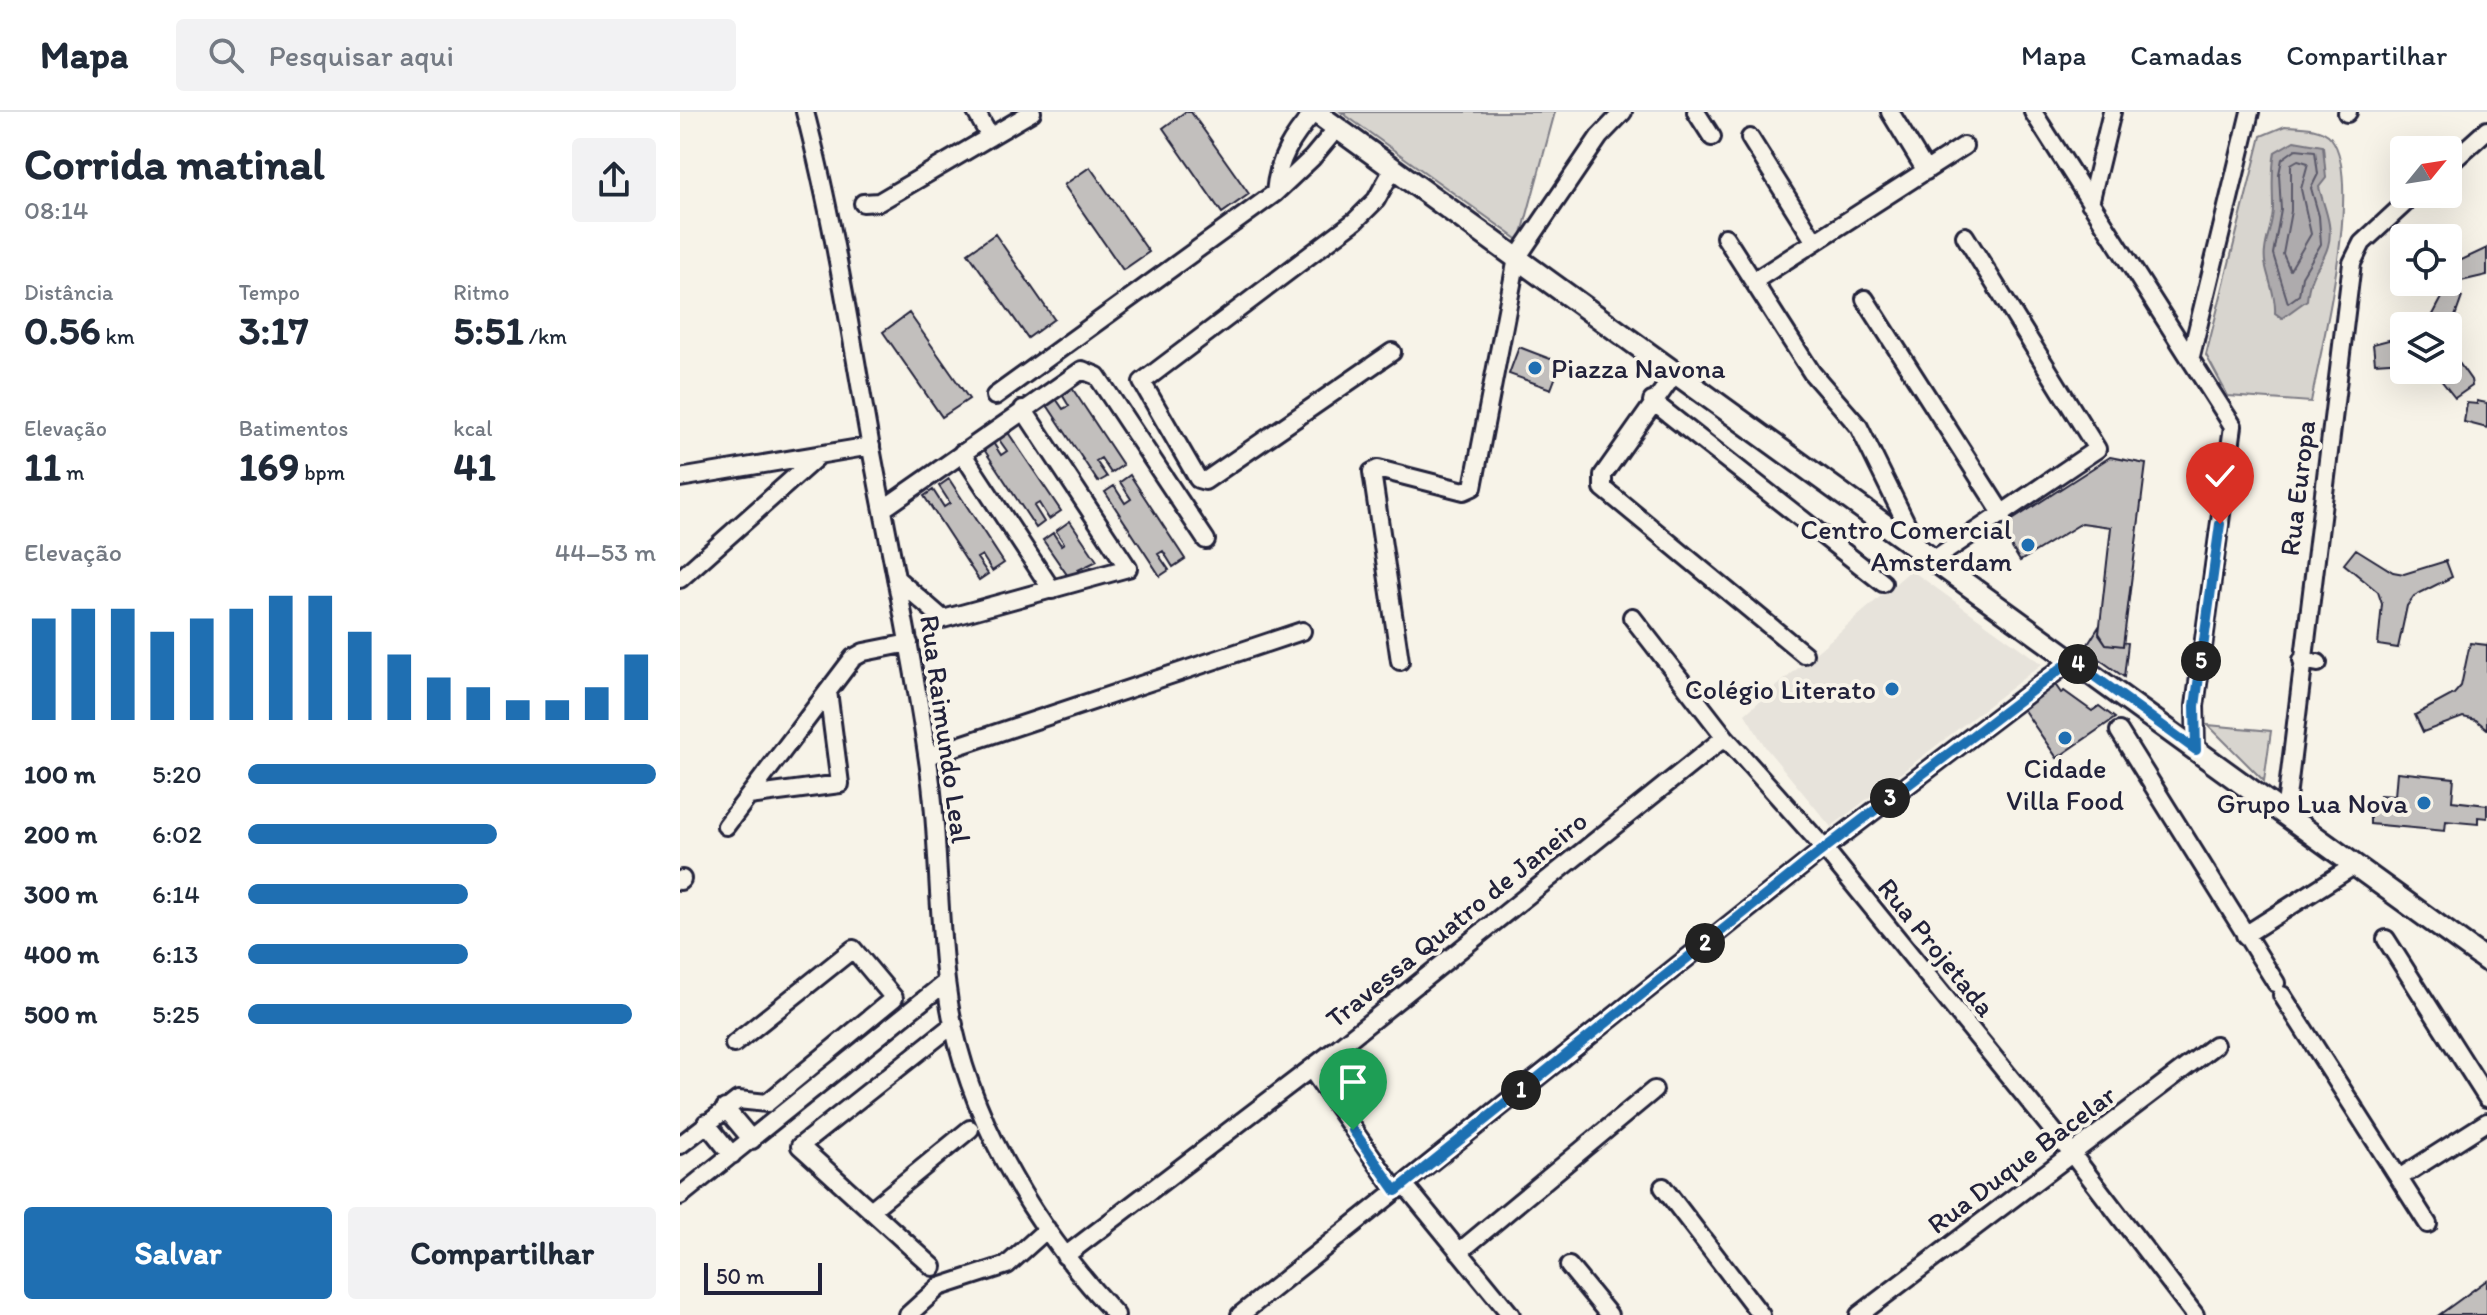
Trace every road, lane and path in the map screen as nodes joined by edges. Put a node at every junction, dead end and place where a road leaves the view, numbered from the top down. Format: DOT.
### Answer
graph roads {
  1 [pos="805,112"];
  2 [pos="976,112"];
  3 [pos="1032,112"];
  4 [pos="1315,112"];
  5 [pos="1623,112"];
  6 [pos="1696,112"];
  7 [pos="1890,112"];
  8 [pos="2033,112"];
  9 [pos="2112,112"];
  10 [pos="2250,112"];
  11 [pos="1337,128"];
  12 [pos="2487,130"];
  13 [pos="990,137"];
  14 [pos="1712,137"];
  15 [pos="1750,138"];
  16 [pos="1964,146"];
  17 [pos="2462,152"];
  18 [pos="1393,169"];
  19 [pos="1926,171"];
  20 [pos="1275,193"];
  21 [pos="863,203"];
  22 [pos="2090,203"];
  23 [pos="2401,208"];
  24 [pos="1965,236"];
  25 [pos="1725,237"];
  26 [pos="1815,242"];
  27 [pos="1517,258"];
  28 [pos="1754,281"];
  29 [pos="1865,299"];
  30 [pos="1392,352"];
  31 [pos="2191,356"];
  32 [pos="1675,373"];
  33 [pos="995,396"];
  34 [pos="1652,401"];
  35 [pos="1023,409"];
  36 [pos="871,446"];
  37 [pos="962,453"];
  38 [pos="817,457"];
  39 [pos="680,478"];
  40 [pos="883,509"];
  41 [pos="2003,515"];
  42 [pos="1206,540"];
  43 [pos="1926,555"];
  44 [pos="896,578"];
  45 [pos="680,579"];
  46 [pos="1883,583"];
  47 [pos="1052,590"];
  48 [pos="1632,617"];
  49 [pos="1302,631"];
  50 [pos="909,643"];
  51 [pos="1804,654"];
  52 [pos="2072,660"];
  53 [pos="1400,661"];
  54 [pos="828,691"];
  55 [pos="2119,731"];
  56 [pos="1725,737"];
  57 [pos="2196,750"];
  58 [pos="928,756"];
  59 [pos="749,796"];
  60 [pos="2285,814"];
  61 [pos="726,826"];
  62 [pos="1824,848"];
  63 [pos="2355,865"];
  64 [pos="2245,935"];
  65 [pos="2386,939"];
  66 [pos="2487,961"];
  67 [pos="946,982"];
  68 [pos="954,1024"];
  69 [pos="734,1044"];
  70 [pos="2215,1045"];
  71 [pos="1311,1069"];
  72 [pos="1654,1090"];
  73 [pos="2487,1098"];
  74 [pos="725,1108"];
  75 [pos="2487,1122"];
  76 [pos="706,1123"];
  77 [pos="970,1129"];
  78 [pos="752,1140"];
  79 [pos="680,1145"];
  80 [pos="2072,1154"];
  81 [pos="732,1155"];
  82 [pos="2399,1178"];
  83 [pos="1663,1187"];
  84 [pos="1400,1188"];
  85 [pos="680,1196"];
  86 [pos="871,1210"];
  87 [pos="2428,1224"];
  88 [pos="1047,1229"];
  89 [pos="1459,1252"];
  90 [pos="1065,1256"];
  91 [pos="1569,1266"];
  92 [pos="933,1267"];
  93 [pos="908,1315"];
  94 [pos="1116,1315"];
  95 [pos="1240,1315"];
  96 [pos="1511,1315"];
  97 [pos="1609,1315"];
  98 [pos="1761,1315"];
  99 [pos="1859,1315"];
  100 [pos="2195,1315"];
  1 -- 36 [label="street, Rua Raimundo Leal"];
  2 -- 13 [label="street"];
  3 -- 13 [label="street"];
  4 -- 11 [label="main road"];
  4 -- 20 [label="street"];
  5 -- 27 [label="street"];
  6 -- 14 [label="street"];
  7 -- 19 [label="street"];
  8 -- 22 [label="street"];
  9 -- 22 [label="street"];
  10 -- 31 [label="street"];
  11 -- 18 [label="main road"];
  11 -- 20 [label="street"];
  12 -- 17 [label="street"];
  13 -- 21 [label="street"];
  15 -- 26 [label="street"];
  16 -- 19 [label="street"];
  18 -- 27 [label="main road"];
  18 -- 30 [label="street"];
  19 -- 26 [label="street"];
  20 -- 33 [label="street"];
  22 -- 31 [label="street"];
  23 -- 60 [label="street, Rua Europa"];
  24 -- 41 [label="street"];
  25 -- 28 [label="street"];
  26 -- 28 [label="street"];
  27 -- 32 [label="main road"];
  27 -- 53 [label="street"];
  28 -- 43 [label="street"];
  29 -- 41 [label="street"];
  31 -- 57 [label="street"];
  32 -- 34 [label="street"];
  32 -- 43 [label="main road"];
  34 -- 46 [label="street"];
  34 -- 51 [label="street"];
  35 -- 37 [label="street"];
  35 -- 42 [label="street"];
  35 -- 47 [label="street"];
  36 -- 38 [label="street"];
  36 -- 40 [label="street, Rua Raimundo Leal"];
  37 -- 40 [label="street"];
  37 -- 47 [label="street"];
  38 -- 39 [label="street"];
  38 -- 45 [label="street"];
  40 -- 44 [label="street, Rua Raimundo Leal"];
  41 -- 43 [label="street"];
  43 -- 52 [label="main road"];
  44 -- 47 [label="street"];
  44 -- 50 [label="street, Rua Raimundo Leal"];
  48 -- 56 [label="street, Rua Projetada"];
  49 -- 58 [label="street"];
  50 -- 54 [label="street"];
  50 -- 58 [label="street, Rua Raimundo Leal"];
  52 -- 57 [label="main road"];
  52 -- 62 [label="street"];
  54 -- 59 [label="street"];
  54 -- 59 [label="street"];
  55 -- 64 [label="street"];
  56 -- 62 [label="street, Rua Projetada"];
  56 -- 71 [label="street, Travessa Quatro de Janeiro"];
  57 -- 60 [label="main road"];
  58 -- 67 [label="street, Rua Raimundo Leal"];
  59 -- 61 [label="street"];
  60 -- 63 [label="main road"];
  62 -- 80 [label="street, Rua Projetada"];
  62 -- 84 [label="street"];
  63 -- 64 [label="street"];
  63 -- 66 [label="main road"];
  64 -- 82 [label="street"];
  65 -- 73 [label="street"];
  67 -- 68 [label="street, Rua Raimundo Leal"];
  67 -- 78 [label="street"];
  68 -- 86 [label="street"];
  68 -- 88 [label="street, Rua Raimundo Leal"];
  69 -- 74 [label="street"];
  70 -- 80 [label="street, Rua Duque Bacelar"];
  71 -- 84 [label="street"];
  71 -- 90 [label="street, Travessa Quatro de Janeiro"];
  72 -- 89 [label="street"];
  74 -- 76 [label="street"];
  74 -- 78 [label="street"];
  75 -- 82 [label="street"];
  76 -- 79 [label="street"];
  76 -- 81 [label="street"];
  77 -- 86 [label="street"];
  78 -- 81 [label="street"];
  80 -- 99 [label="street, Rua Duque Bacelar"];
  80 -- 100 [label="street, Rua Projetada"];
  81 -- 85 [label="street"];
  82 -- 87 [label="street"];
  83 -- 98 [label="street"];
  84 -- 89 [label="street"];
  84 -- 95 [label="street"];
  86 -- 92 [label="street"];
  88 -- 90 [label="street, Rua Raimundo Leal"];
  88 -- 93 [label="street"];
  89 -- 96 [label="street"];
  90 -- 94 [label="street, Rua Raimundo Leal"];
  91 -- 97 [label="street"];
}
